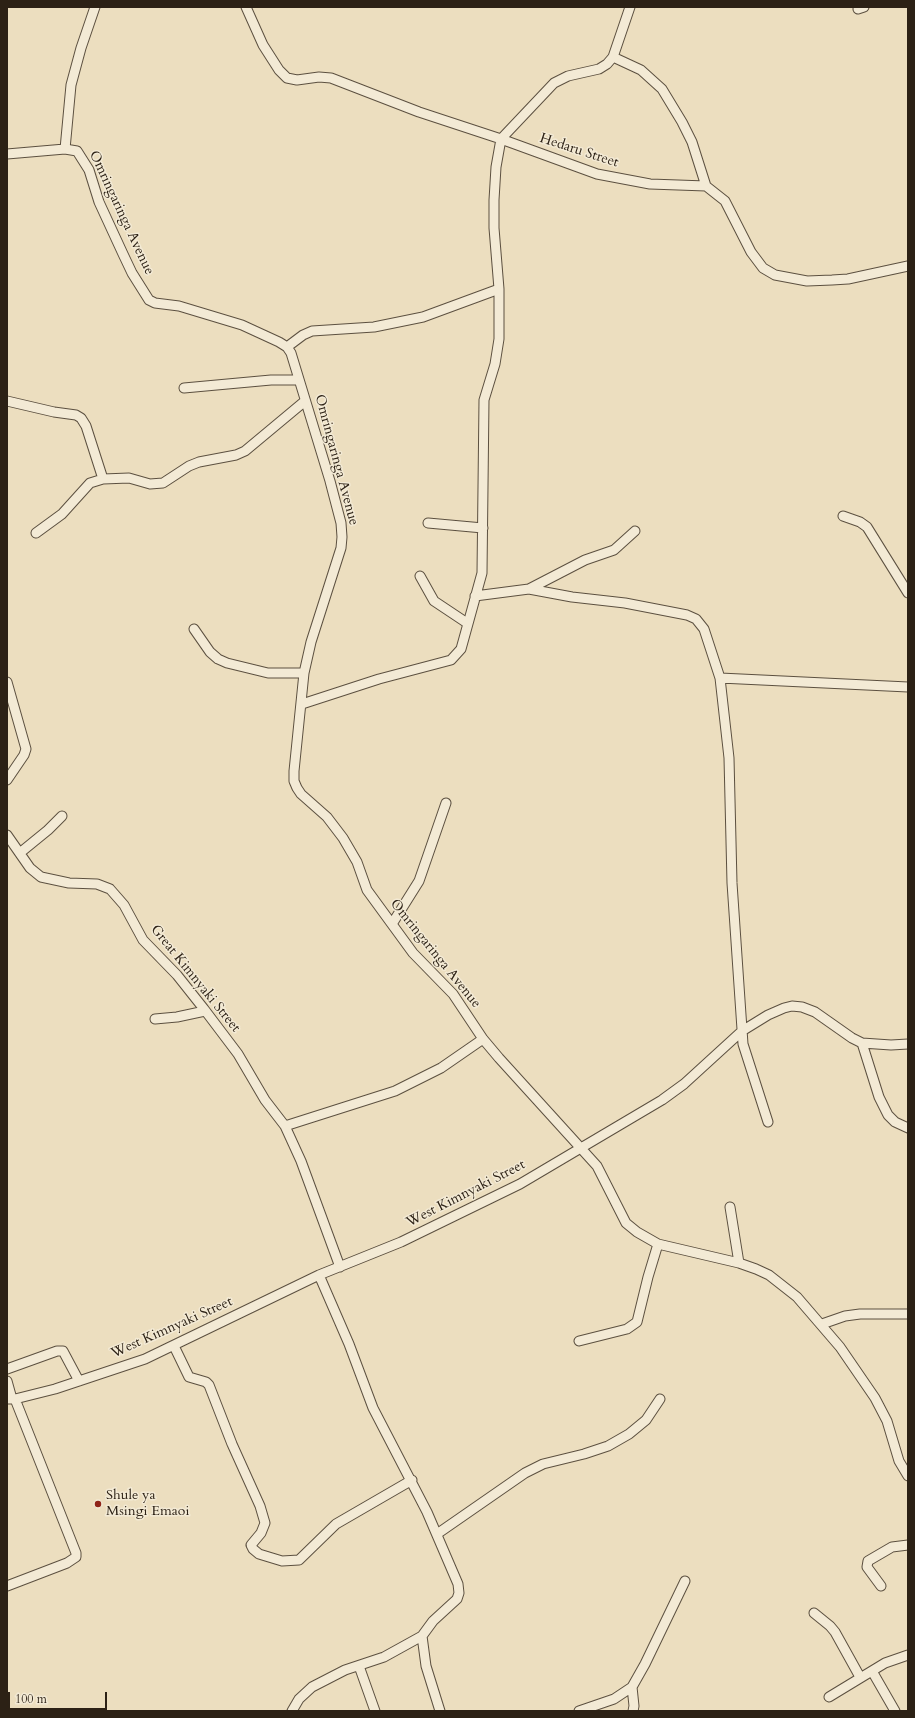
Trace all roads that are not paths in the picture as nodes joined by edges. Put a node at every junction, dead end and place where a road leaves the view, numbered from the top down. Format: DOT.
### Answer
graph roads {
  1 [pos="95,7"];
  2 [pos="246,7"];
  3 [pos="630,7"];
  4 [pos="613,57"];
  5 [pos="501,139"];
  6 [pos="65,148"];
  7 [pos="7,154"];
  8 [pos="706,186"];
  9 [pos="908,266"];
  10 [pos="499,289"];
  11 [pos="287,347"];
  12 [pos="299,380"];
  13 [pos="184,388"];
  14 [pos="7,401"];
  15 [pos="305,401"];
  16 [pos="103,479"];
  17 [pos="843,516"];
  18 [pos="428,523"];
  19 [pos="483,528"];
  20 [pos="635,531"];
  21 [pos="36,533"];
  22 [pos="420,576"];
  23 [pos="529,589"];
  24 [pos="908,593"];
  25 [pos="475,596"];
  26 [pos="468,622"];
  27 [pos="194,629"];
  28 [pos="304,673"];
  29 [pos="720,678"];
  30 [pos="7,682"];
  31 [pos="908,687"];
  32 [pos="302,704"];
  33 [pos="7,780"];
  34 [pos="446,803"];
  35 [pos="62,816"];
  36 [pos="7,835"];
  37 [pos="21,852"];
  38 [pos="392,924"];
  39 [pos="205,1011"];
  40 [pos="156,1019"];
  41 [pos="742,1031"];
  42 [pos="483,1039"];
  43 [pos="862,1043"];
  44 [pos="908,1044"];
  45 [pos="768,1122"];
  46 [pos="285,1126"];
  47 [pos="908,1128"];
  48 [pos="580,1147"];
  49 [pos="730,1207"];
  50 [pos="658,1244"];
  51 [pos="739,1262"];
  52 [pos="340,1267"];
  53 [pos="319,1276"];
  54 [pos="908,1314"];
  55 [pos="822,1324"];
  56 [pos="579,1341"];
  57 [pos="174,1346"];
  58 [pos="7,1369"];
  59 [pos="7,1381"];
  60 [pos="79,1381"];
  61 [pos="11,1399"];
  62 [pos="660,1399"];
  63 [pos="908,1476"];
  64 [pos="412,1480"];
  65 [pos="437,1534"];
  66 [pos="908,1544"];
  67 [pos="685,1581"];
  68 [pos="7,1586"];
  69 [pos="881,1586"];
  70 [pos="814,1613"];
  71 [pos="422,1636"];
  72 [pos="908,1655"];
  73 [pos="359,1666"];
  74 [pos="872,1671"];
  75 [pos="860,1677"];
  76 [pos="632,1687"];
  77 [pos="829,1697"];
  78 [pos="635,1709"];
  79 [pos="292,1711"];
  80 [pos="375,1711"];
  81 [pos="440,1711"];
  82 [pos="579,1711"];
  83 [pos="895,1711"];
  1 -- 6 [label="street"];
  2 -- 5 [label="street, Hedaru Street"];
  3 -- 4 [label="street"];
  4 -- 5 [label="street"];
  4 -- 8 [label="street"];
  5 -- 8 [label="street, Hedaru Street"];
  5 -- 10 [label="street"];
  6 -- 7 [label="street, Omringaringa Avenue"];
  6 -- 11 [label="street, Omringaringa Avenue"];
  8 -- 9 [label="street"];
  10 -- 11 [label="street"];
  10 -- 19 [label="street"];
  11 -- 12 [label="street, Omringaringa Avenue"];
  12 -- 13 [label="street"];
  12 -- 15 [label="street, Omringaringa Avenue"];
  14 -- 16 [label="street"];
  15 -- 16 [label="street"];
  15 -- 28 [label="street, Omringaringa Avenue"];
  16 -- 21 [label="street"];
  17 -- 24 [label="street"];
  18 -- 19 [label="street"];
  19 -- 25 [label="street"];
  20 -- 23 [label="street"];
  22 -- 26 [label="street"];
  23 -- 25 [label="street"];
  23 -- 29 [label="street"];
  25 -- 26 [label="street"];
  26 -- 32 [label="street"];
  27 -- 28 [label="street"];
  28 -- 32 [label="street, Omringaringa Avenue"];
  29 -- 31 [label="street"];
  29 -- 41 [label="street"];
  30 -- 33 [label="street"];
  32 -- 38 [label="street, Omringaringa Avenue"];
  34 -- 38 [label="street"];
  35 -- 37 [label="street"];
  36 -- 37 [label="street, Great Kimnyaki Street"];
  37 -- 39 [label="street, Great Kimnyaki Street"];
  38 -- 42 [label="street, Omringaringa Avenue"];
  39 -- 40 [label="street"];
  39 -- 46 [label="street, Great Kimnyaki Street"];
  41 -- 43 [label="street, West Kimnyaki Street"];
  41 -- 45 [label="street"];
  41 -- 48 [label="street, West Kimnyaki Street"];
  42 -- 46 [label="street"];
  42 -- 48 [label="street, Omringaringa Avenue"];
  43 -- 44 [label="street, West Kimnyaki Street"];
  43 -- 47 [label="street"];
  46 -- 52 [label="street, Great Kimnyaki Street"];
  48 -- 50 [label="street, Omringaringa Avenue"];
  48 -- 52 [label="street, West Kimnyaki Street"];
  49 -- 51 [label="street"];
  50 -- 51 [label="street, Omringaringa Avenue"];
  50 -- 56 [label="street"];
  51 -- 55 [label="street, Omringaringa Avenue"];
  52 -- 53 [label="street, West Kimnyaki Street"];
  53 -- 57 [label="street, West Kimnyaki Street"];
  53 -- 64 [label="street"];
  54 -- 55 [label="street"];
  55 -- 63 [label="street, Omringaringa Avenue"];
  57 -- 60 [label="street, West Kimnyaki Street"];
  57 -- 64 [label="street"];
  58 -- 60 [label="street"];
  59 -- 61 [label="street"];
  60 -- 61 [label="street, West Kimnyaki Street"];
  61 -- 68 [label="street"];
  62 -- 65 [label="street"];
  64 -- 65 [label="street"];
  65 -- 71 [label="street"];
  66 -- 69 [label="street"];
  67 -- 76 [label="street"];
  70 -- 75 [label="street"];
  71 -- 73 [label="street"];
  71 -- 81 [label="street"];
  72 -- 74 [label="street"];
  73 -- 79 [label="street"];
  73 -- 80 [label="street"];
  74 -- 75 [label="street"];
  74 -- 83 [label="street"];
  75 -- 77 [label="street"];
  76 -- 78 [label="street"];
  76 -- 82 [label="street"];
}
